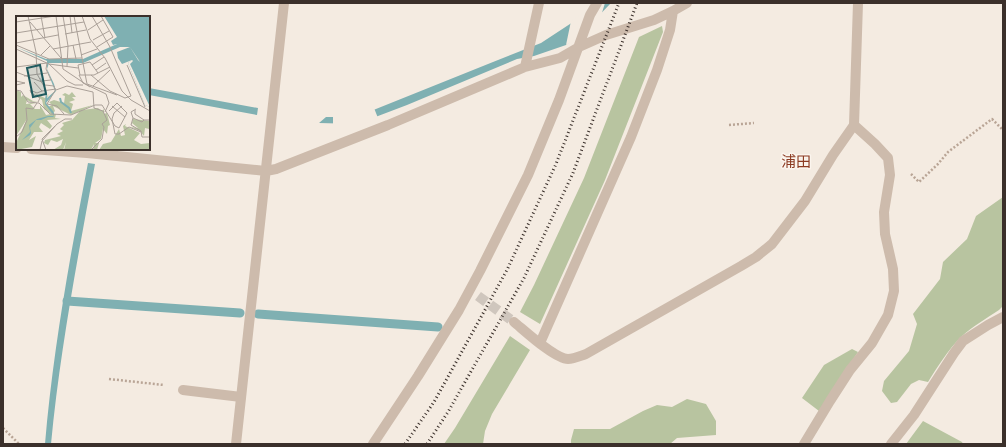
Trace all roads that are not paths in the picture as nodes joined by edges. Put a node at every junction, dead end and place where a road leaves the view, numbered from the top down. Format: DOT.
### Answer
graph roads {
  1 [pos="284,3"];
  2 [pos="539,3"];
  3 [pos="597,3"];
  4 [pos="687,3"];
  5 [pos="858,3"];
  6 [pos="673,11"];
  7 [pos="579,47"];
  8 [pos="526,63"];
  9 [pos="854,125"];
  10 [pos="3,147"];
  11 [pos="16,148"];
  12 [pos="43,150"];
  13 [pos="266,171"];
  14 [pos="1003,317"];
  15 [pos="514,322"];
  16 [pos="540,343"];
  17 [pos="183,390"];
  18 [pos="241,397"];
  19 [pos="236,444"];
  20 [pos="373,444"];
  21 [pos="804,444"];
  22 [pos="891,444"];
  1 -- 13 [label="street"];
  2 -- 8 [label="street"];
  3 -- 7 [label="street"];
  4 -- 6 [label="street"];
  5 -- 9 [label="street"];
  6 -- 7 [label="street"];
  6 -- 16 [label="street"];
  7 -- 8 [label="street"];
  7 -- 20 [label="street"];
  8 -- 13 [label="street"];
  9 -- 16 [label="street"];
  9 -- 21 [label="street"];
  10 -- 11 [label="street"];
  12 -- 13 [label="street"];
  13 -- 18 [label="street"];
  14 -- 22 [label="street"];
  15 -- 16 [label="street"];
  17 -- 18 [label="street"];
  18 -- 19 [label="street"];
}
